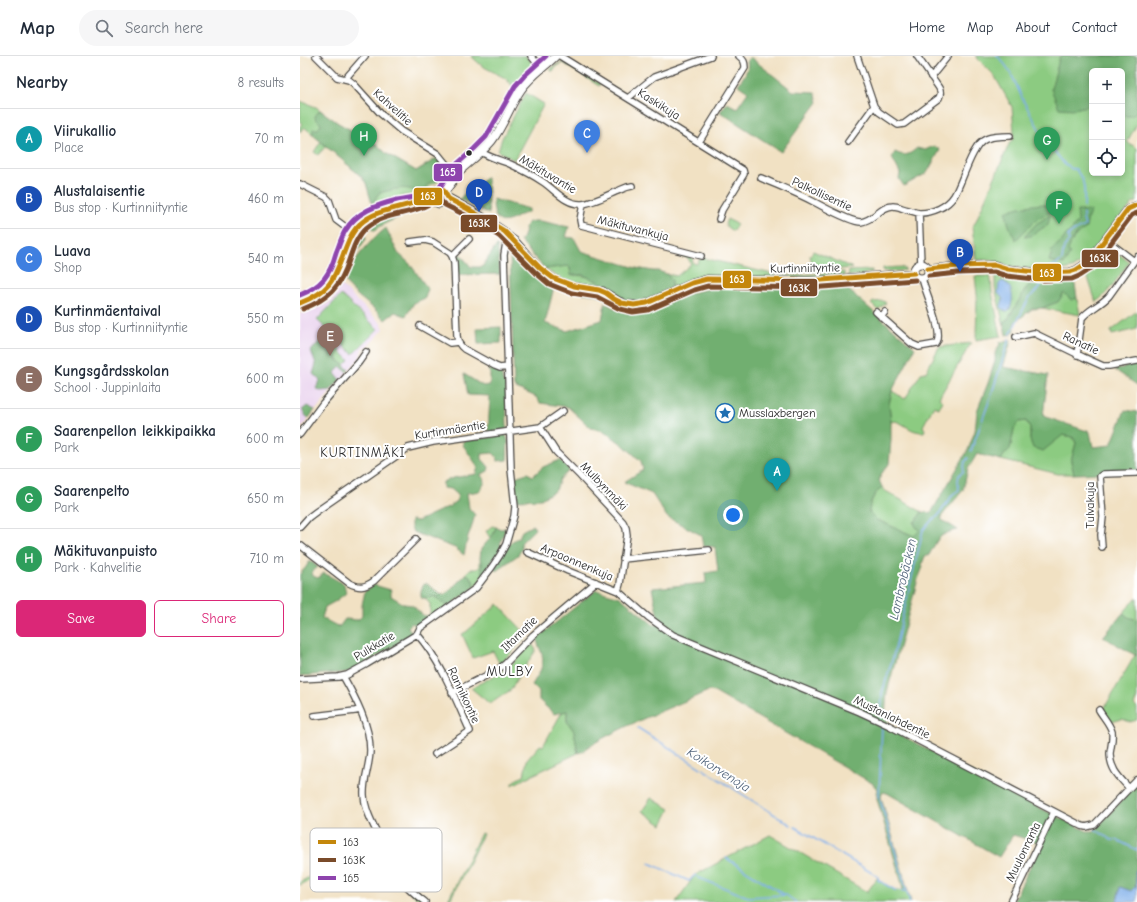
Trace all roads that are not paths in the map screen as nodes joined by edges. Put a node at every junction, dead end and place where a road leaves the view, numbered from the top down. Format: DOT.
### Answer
graph roads {
  1 [pos="316,56"];
  2 [pos="365,56"];
  3 [pos="532,56"];
  4 [pos="556,56"];
  5 [pos="560,56"];
  6 [pos="710,56"];
  7 [pos="739,56"];
  8 [pos="857,56"];
  9 [pos="916,56"];
  10 [pos="923,56"];
  11 [pos="948,56"];
  12 [pos="923,65"];
  13 [pos="542,69"];
  14 [pos="931,77"];
  15 [pos="345,79"];
  16 [pos="628,98"];
  17 [pos="874,106"];
  18 [pos="1010,136"];
  19 [pos="699,142"];
  20 [pos="848,142"];
  21 [pos="481,152"];
  22 [pos="454,175"];
  23 [pos="761,178"];
  24 [pos="300,184"];
  25 [pos="628,187"];
  26 [pos="441,195"];
  27 [pos="411,204"];
  28 [pos="583,204"];
  29 [pos="1137,205"];
  30 [pos="919,213"];
  31 [pos="719,219"];
  32 [pos="352,232"];
  33 [pos="508,236"];
  34 [pos="469,239"];
  35 [pos="1105,239"];
  36 [pos="410,242"];
  37 [pos="452,256"];
  38 [pos="701,256"];
  39 [pos="1135,259"];
  40 [pos="921,264"];
  41 [pos="928,270"];
  42 [pos="914,273"];
  43 [pos="922,278"];
  44 [pos="300,303"];
  45 [pos="876,312"];
  46 [pos="885,312"];
  47 [pos="881,317"];
  48 [pos="420,326"];
  49 [pos="1016,337"];
  50 [pos="458,342"];
  51 [pos="366,352"];
  52 [pos="1077,355"];
  53 [pos="1137,361"];
  54 [pos="508,367"];
  55 [pos="563,410"];
  56 [pos="540,427"];
  57 [pos="510,432"];
  58 [pos="300,434"];
  59 [pos="1137,473"];
  60 [pos="300,527"];
  61 [pos="416,539"];
  62 [pos="300,545"];
  63 [pos="1102,547"];
  64 [pos="709,550"];
  65 [pos="527,552"];
  66 [pos="623,559"];
  67 [pos="596,582"];
  68 [pos="618,591"];
  69 [pos="417,634"];
  70 [pos="343,676"];
  71 [pos="300,679"];
  72 [pos="452,693"];
  73 [pos="360,710"];
  74 [pos="1099,710"];
  75 [pos="314,716"];
  76 [pos="435,754"];
  77 [pos="1137,780"];
  78 [pos="1129,788"];
  79 [pos="1054,812"];
  80 [pos="376,828"];
  81 [pos="413,892"];
  82 [pos="425,902"];
  83 [pos="1011,902"];
  1 -- 15 [label="street, Kahvelitie"];
  2 -- 15 [label="street"];
  3 -- 13 [label="street"];
  4 -- 13 [label="street"];
  5 -- 16 [label="street, Kaskikuja"];
  6 -- 16 [label="street"];
  7 -- 19 [label="street"];
  8 -- 17 [label="street"];
  9 -- 12 [label="street"];
  10 -- 12 [label="street"];
  11 -- 14 [label="street"];
  12 -- 14 [label="street"];
  13 -- 21 [label="street"];
  14 -- 17 [label="street"];
  15 -- 22 [label="street, Kahvelitie"];
  16 -- 19 [label="street, Kaskikuja"];
  17 -- 20 [label="street"];
  18 -- 30 [label="street"];
  19 -- 31 [label="street, Kaskikuja"];
  21 -- 22 [label="street"];
  21 -- 28 [label="street, Mäkituvantie"];
  22 -- 26 [label="street"];
  23 -- 30 [label="street, Palkollisentie"];
  24 -- 32 [label="street"];
  25 -- 28 [label="street, Mäkituvantie"];
  26 -- 27 [label="street"];
  26 -- 27 [label="street"];
  26 -- 33 [label="street, Kurtinniityntie"];
  27 -- 32 [label="street"];
  28 -- 38 [label="street, Mäkituvankuja"];
  29 -- 35 [label="street"];
  30 -- 40 [label="street"];
  32 -- 44 [label="street"];
  33 -- 42 [label="street, Kurtinniityntie"];
  33 -- 54 [label="street, Pulkkatie"];
  34 -- 37 [label="street"];
  35 -- 39 [label="street"];
  35 -- 41 [label="street"];
  36 -- 37 [label="street"];
  37 -- 50 [label="street"];
  39 -- 52 [label="street"];
  40 -- 41 [label="street"];
  40 -- 42 [label="street"];
  41 -- 43 [label="street"];
  42 -- 43 [label="street"];
  43 -- 47 [label="street"];
  45 -- 47 [label="street"];
  46 -- 47 [label="street"];
  48 -- 50 [label="street"];
  49 -- 52 [label="street, Ranatie"];
  50 -- 54 [label="street"];
  51 -- 58 [label="street"];
  52 -- 53 [label="street, Ranatie"];
  54 -- 57 [label="street, Pulkkatie"];
  55 -- 56 [label="street"];
  56 -- 57 [label="street"];
  56 -- 66 [label="street, Mulbynmäki"];
  57 -- 60 [label="street, Kurtinmäentie"];
  57 -- 69 [label="street, Pulkkatie"];
  59 -- 63 [label="street, Tulvakuja"];
  61 -- 62 [label="street"];
  64 -- 66 [label="street"];
  65 -- 67 [label="street, Arpaonnenkuja"];
  66 -- 68 [label="street, Mulbynmäki"];
  67 -- 68 [label="street, Arpaonnenkuja"];
  67 -- 72 [label="street, Iltamatie"];
  68 -- 79 [label="street, Mustanlahdentie"];
  69 -- 70 [label="street, Pulkkatie"];
  69 -- 72 [label="street, Rannikontie"];
  70 -- 71 [label="street"];
  70 -- 73 [label="street"];
  72 -- 76 [label="street, Rannikontie"];
  73 -- 75 [label="street"];
  73 -- 80 [label="street"];
  74 -- 78 [label="street"];
  77 -- 78 [label="street, Mustanlahdentie"];
  78 -- 79 [label="street, Mustanlahdentie"];
  79 -- 83 [label="street, Muulonranta"];
  81 -- 82 [label="street"];
}
